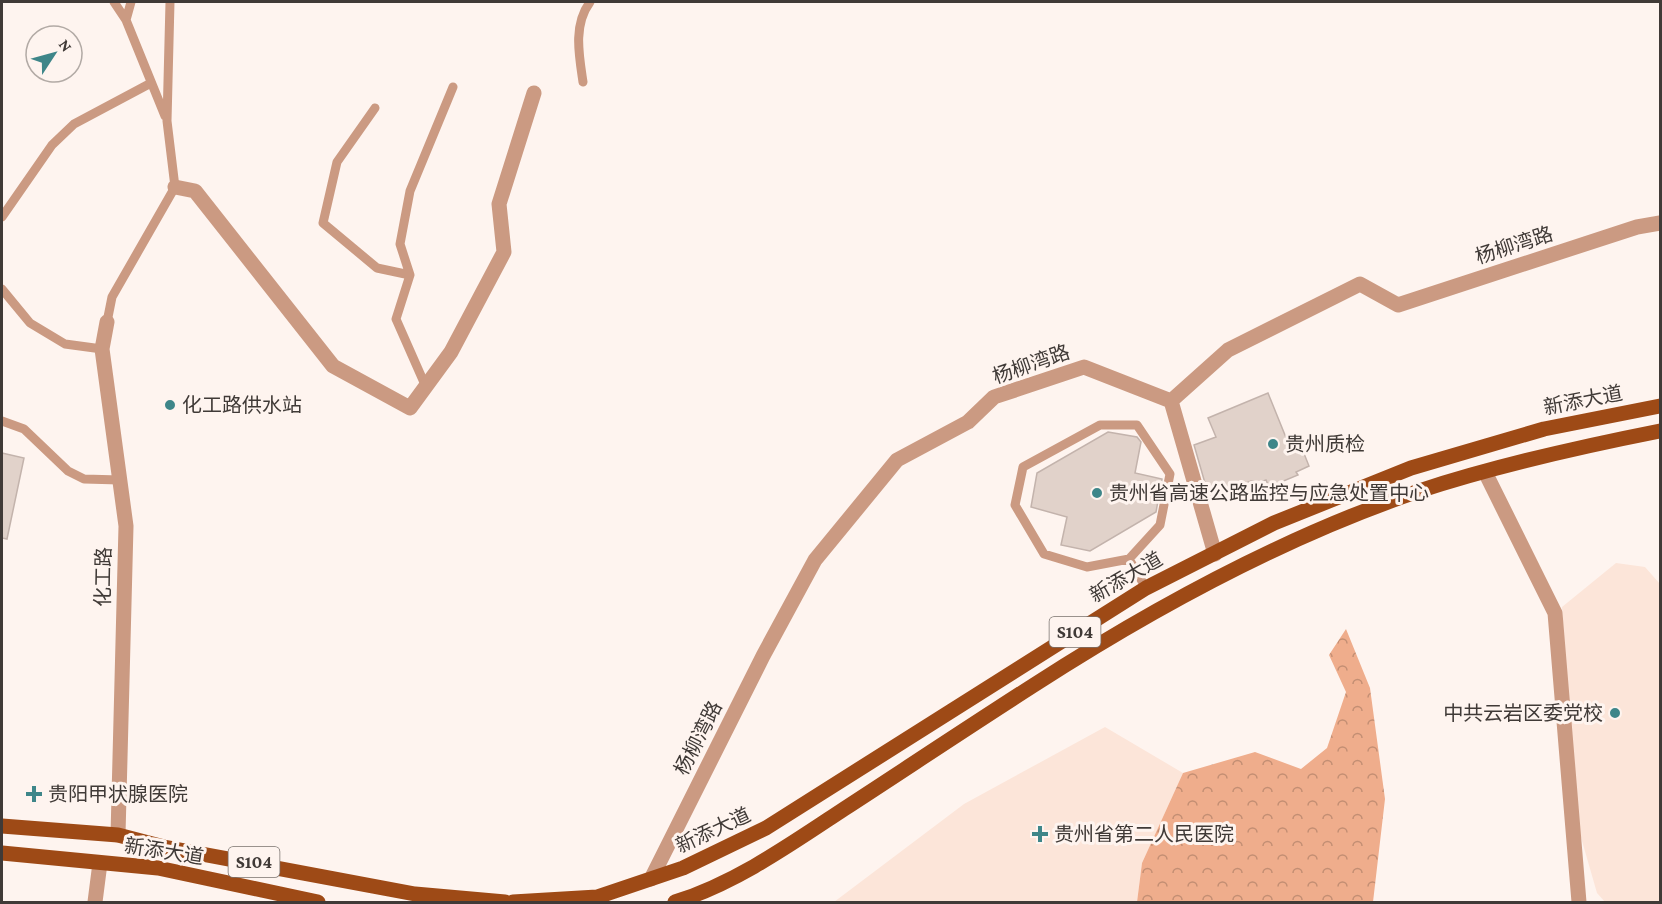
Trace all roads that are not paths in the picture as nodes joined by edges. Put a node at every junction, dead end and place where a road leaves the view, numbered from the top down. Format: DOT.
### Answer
graph roads {
  1 [pos="114,2"];
  2 [pos="131,2"];
  3 [pos="170,2"];
  4 [pos="590,2"];
  5 [pos="126,20"];
  6 [pos="583,82"];
  7 [pos="151,83"];
  8 [pos="453,87"];
  9 [pos="534,93"];
  10 [pos="375,108"];
  11 [pos="167,121"];
  12 [pos="175,187"];
  13 [pos="2,217"];
  14 [pos="1660,223"];
  15 [pos="410,275"];
  16 [pos="2,289"];
  17 [pos="107,322"];
  18 [pos="102,349"];
  19 [pos="426,387"];
  20 [pos="1171,401"];
  21 [pos="1660,406"];
  22 [pos="2,421"];
  23 [pos="1660,430"];
  24 [pos="1485,472"];
  25 [pos="120,480"];
  26 [pos="1215,554"];
  27 [pos="1129,559"];
  28 [pos="1146,588"];
  29 [pos="2,826"];
  30 [pos="118,835"];
  31 [pos="2,853"];
  32 [pos="99,863"];
  33 [pos="651,879"];
  34 [pos="95,903"];
  35 [pos="318,903"];
  36 [pos="506,903"];
  37 [pos="513,903"];
  38 [pos="675,903"];
  39 [pos="1579,903"];
  1 -- 5 [label="lane"];
  2 -- 5 [label="lane"];
  3 -- 11 [label="lane"];
  4 -- 6 [label="lane"];
  5 -- 7 [label="lane"];
  7 -- 11 [label="lane"];
  7 -- 13 [label="lane"];
  8 -- 15 [label="lane"];
  9 -- 19 [label="street"];
  10 -- 15 [label="lane"];
  11 -- 12 [label="lane"];
  12 -- 17 [label="lane"];
  12 -- 19 [label="street"];
  14 -- 20 [label="street, 杨柳湾路"];
  15 -- 19 [label="lane"];
  16 -- 18 [label="lane"];
  17 -- 18 [label="street, 化工路"];
  18 -- 25 [label="street, 化工路"];
  20 -- 26 [label="street"];
  20 -- 33 [label="street, 杨柳湾路"];
  21 -- 26 [label="main road, 新添大道 / S104"];
  22 -- 25 [label="lane"];
  23 -- 24 [label="main road, S104"];
  24 -- 38 [label="main road, S104"];
  24 -- 39 [label="street"];
  25 -- 30 [label="street, 化工路"];
  26 -- 28 [label="main road, 新添大道 / S104"];
  27 -- 27 [label="lane"];
  27 -- 28 [label="lane"];
  28 -- 33 [label="main road, 新添大道 / S104"];
  29 -- 30 [label="main road, 新添大道 / S104"];
  30 -- 36 [label="main road, 新添大道 / S104"];
  31 -- 32 [label="main road, 新添大道 / S104"];
  32 -- 34 [label="street"];
  32 -- 35 [label="main road, 新添大道 / S104"];
  33 -- 37 [label="main road, 新添大道 / S104"];
}
